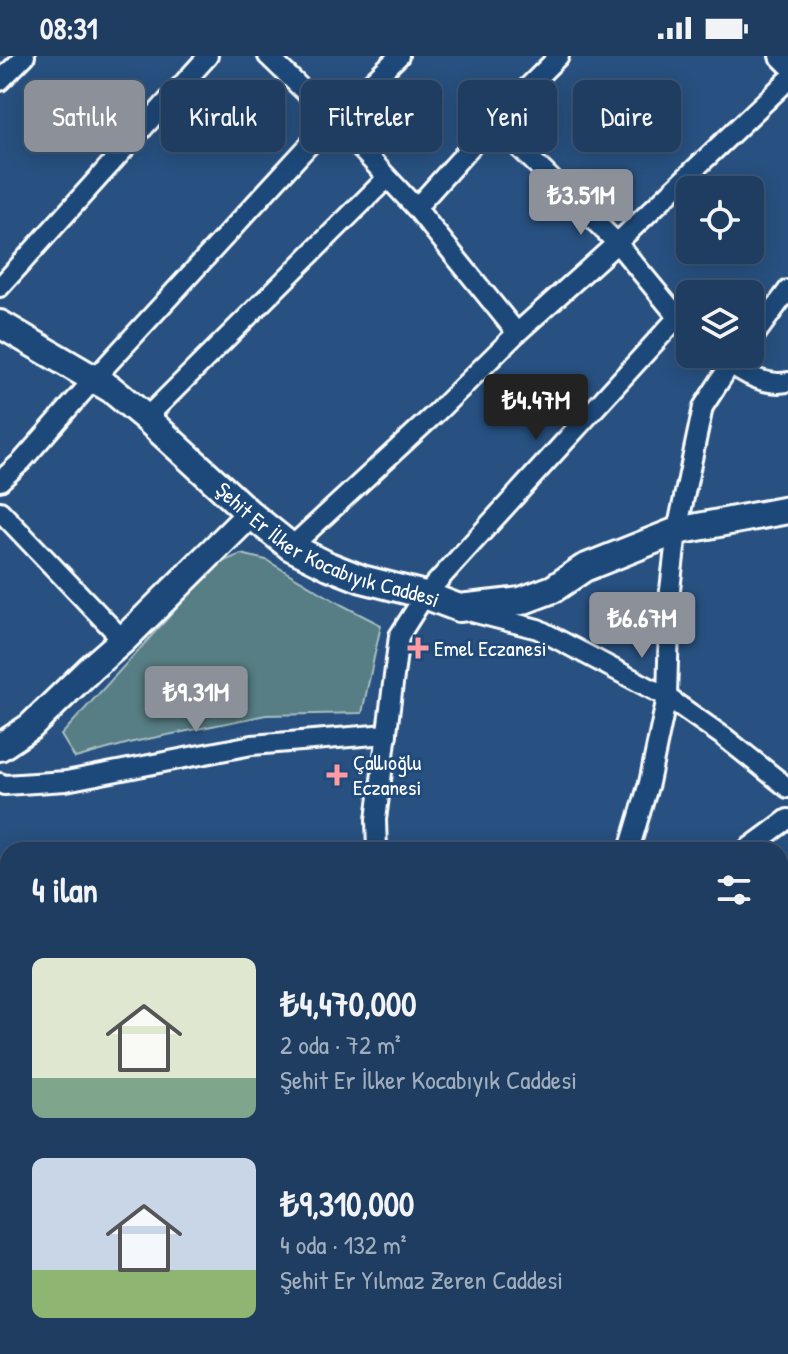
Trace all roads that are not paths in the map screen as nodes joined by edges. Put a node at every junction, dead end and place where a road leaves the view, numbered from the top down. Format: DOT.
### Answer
graph roads {
  1 [pos="25,56"];
  2 [pos="208,56"];
  3 [pos="268,56"];
  4 [pos="399,56"];
  5 [pos="559,56"];
  6 [pos="779,56"];
  7 [pos="788,65"];
  8 [pos="374,80"];
  9 [pos="535,80"];
  10 [pos="788,80"];
  11 [pos="0,81"];
  12 [pos="301,88"];
  13 [pos="303,152"];
  14 [pos="363,152"];
  15 [pos="466,152"];
  16 [pos="524,152"];
  17 [pos="387,178"];
  18 [pos="416,208"];
  19 [pos="617,243"];
  20 [pos="0,287"];
  21 [pos="788,290"];
  22 [pos="676,313"];
  23 [pos="764,323"];
  24 [pos="0,324"];
  25 [pos="676,331"];
  26 [pos="517,333"];
  27 [pos="724,368"];
  28 [pos="743,368"];
  29 [pos="94,379"];
  30 [pos="788,382"];
  31 [pos="146,418"];
  32 [pos="0,481"];
  33 [pos="788,510"];
  34 [pos="0,511"];
  35 [pos="250,514"];
  36 [pos="677,531"];
  37 [pos="291,547"];
  38 [pos="425,595"];
  39 [pos="459,608"];
  40 [pos="123,640"];
  41 [pos="667,697"];
  42 [pos="387,734"];
  43 [pos="0,747"];
  44 [pos="0,783"];
  45 [pos="788,788"];
  46 [pos="788,819"];
  47 [pos="377,842"];
  48 [pos="631,842"];
  49 [pos="757,842"];
  1 -- 11 [label="street"];
  2 -- 20 [label="street"];
  3 -- 12 [label="street"];
  4 -- 8 [label="street"];
  5 -- 9 [label="street"];
  6 -- 7 [label="street"];
  10 -- 19 [label="street"];
  13 -- 29 [label="street"];
  14 -- 17 [label="street"];
  15 -- 18 [label="street"];
  16 -- 19 [label="street"];
  17 -- 18 [label="street"];
  17 -- 31 [label="street"];
  18 -- 26 [label="street"];
  19 -- 22 [label="street"];
  19 -- 26 [label="street"];
  21 -- 23 [label="street"];
  24 -- 29 [label="main road, Şehit Er İlker Kocabıyık Caddesi"];
  25 -- 38 [label="street"];
  26 -- 37 [label="street"];
  27 -- 36 [label="street"];
  28 -- 30 [label="street"];
  29 -- 31 [label="main road, Şehit Er İlker Kocabıyık Caddesi"];
  29 -- 32 [label="street"];
  31 -- 35 [label="main road, Şehit Er İlker Kocabıyık Caddesi"];
  33 -- 36 [label="main road, Şehit Er İlker Kocabıyık Caddesi"];
  34 -- 40 [label="street"];
  35 -- 37 [label="main road, Şehit Er İlker Kocabıyık Caddesi"];
  35 -- 40 [label="main road"];
  36 -- 39 [label="main road, Şehit Er İlker Kocabıyık Caddesi"];
  36 -- 41 [label="street"];
  37 -- 38 [label="main road, Şehit Er İlker Kocabıyık Caddesi"];
  38 -- 39 [label="main road, Şehit Er İlker Kocabıyık Caddesi"];
  38 -- 42 [label="street"];
  39 -- 41 [label="street"];
  40 -- 43 [label="main road"];
  41 -- 45 [label="street"];
  41 -- 48 [label="street"];
  42 -- 44 [label="street"];
  42 -- 47 [label="street"];
  46 -- 49 [label="street"];
}
